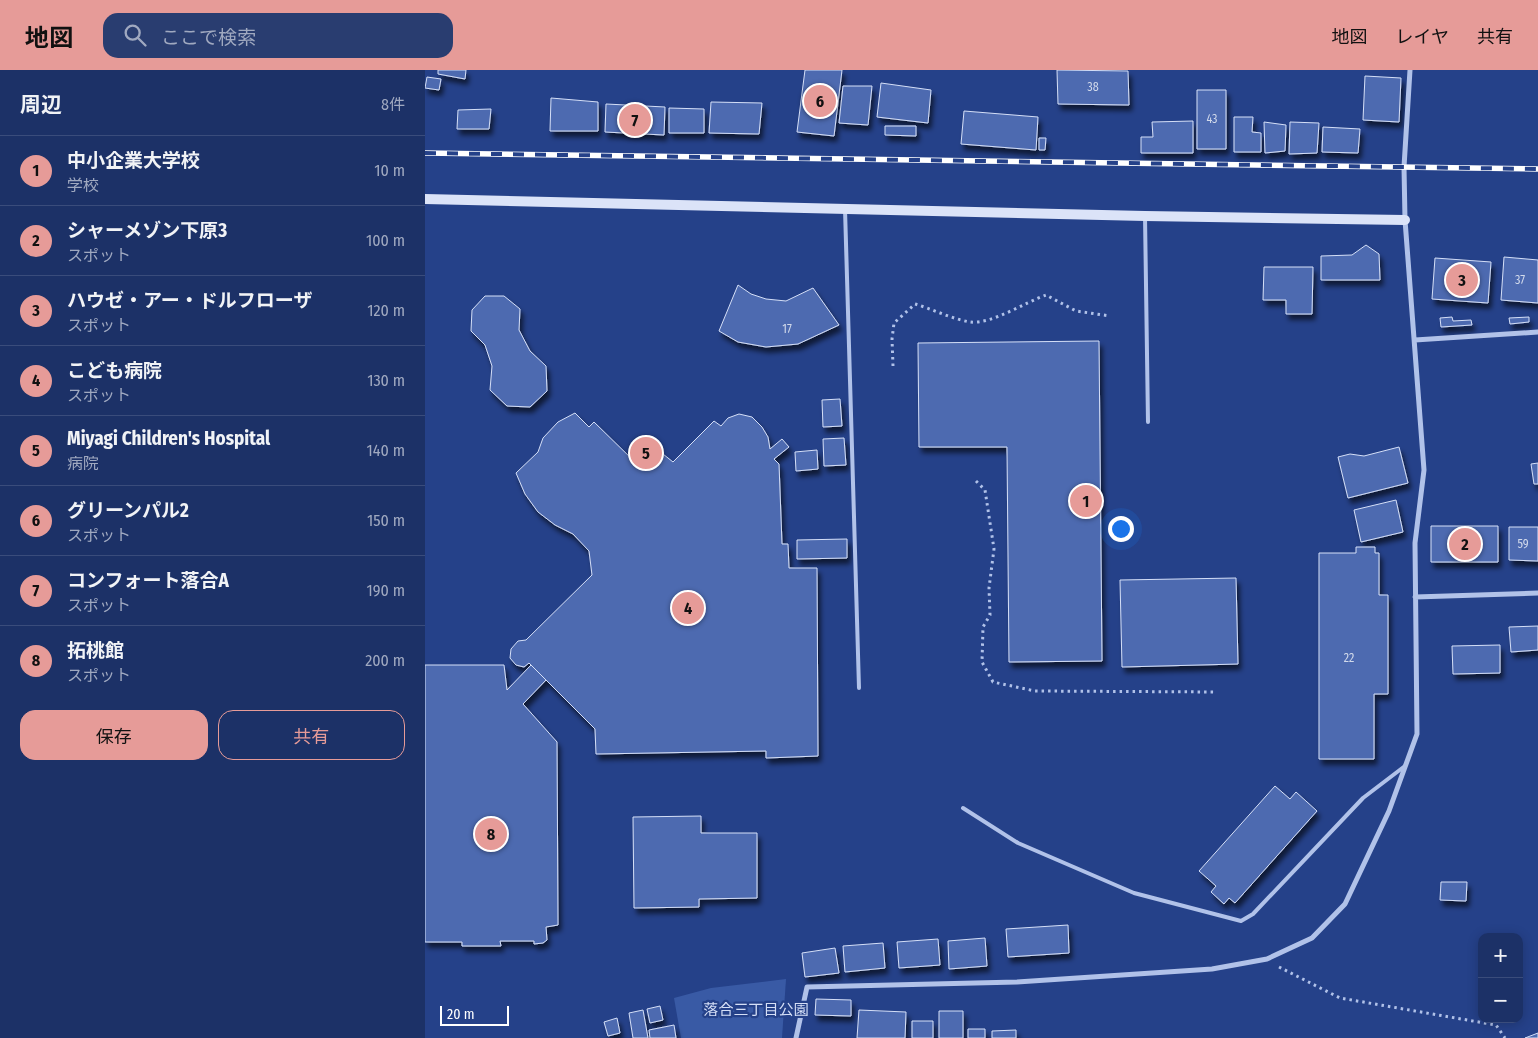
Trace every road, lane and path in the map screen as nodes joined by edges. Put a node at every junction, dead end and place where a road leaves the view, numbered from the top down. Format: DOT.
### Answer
graph roads {
  1 [pos="1409,70"];
  2 [pos="425,199"];
  3 [pos="845,209"];
  4 [pos="1145,216"];
  5 [pos="1405,220"];
  6 [pos="1110,316"];
  7 [pos="1538,332"];
  8 [pos="1415,340"];
  9 [pos="893,366"];
  10 [pos="1148,422"];
  11 [pos="977,481"];
  12 [pos="1538,593"];
  13 [pos="1415,597"];
  14 [pos="859,688"];
  15 [pos="1217,692"];
  16 [pos="1405,766"];
  17 [pos="963,808"];
  18 [pos="1267,959"];
  19 [pos="796,1038"];
  20 [pos="1505,1038"];
  1 -- 5 [label="street"];
  2 -- 3 [label="street"];
  3 -- 4 [label="street"];
  3 -- 14 [label="lane"];
  4 -- 5 [label="street"];
  4 -- 10 [label="lane"];
  5 -- 8 [label="street"];
  6 -- 9 [label="path"];
  7 -- 8 [label="street"];
  8 -- 13 [label="street"];
  11 -- 15 [label="path"];
  12 -- 13 [label="street"];
  13 -- 16 [label="street"];
  16 -- 17 [label="lane"];
  16 -- 18 [label="street"];
  18 -- 19 [label="street"];
  18 -- 20 [label="path"];
}
